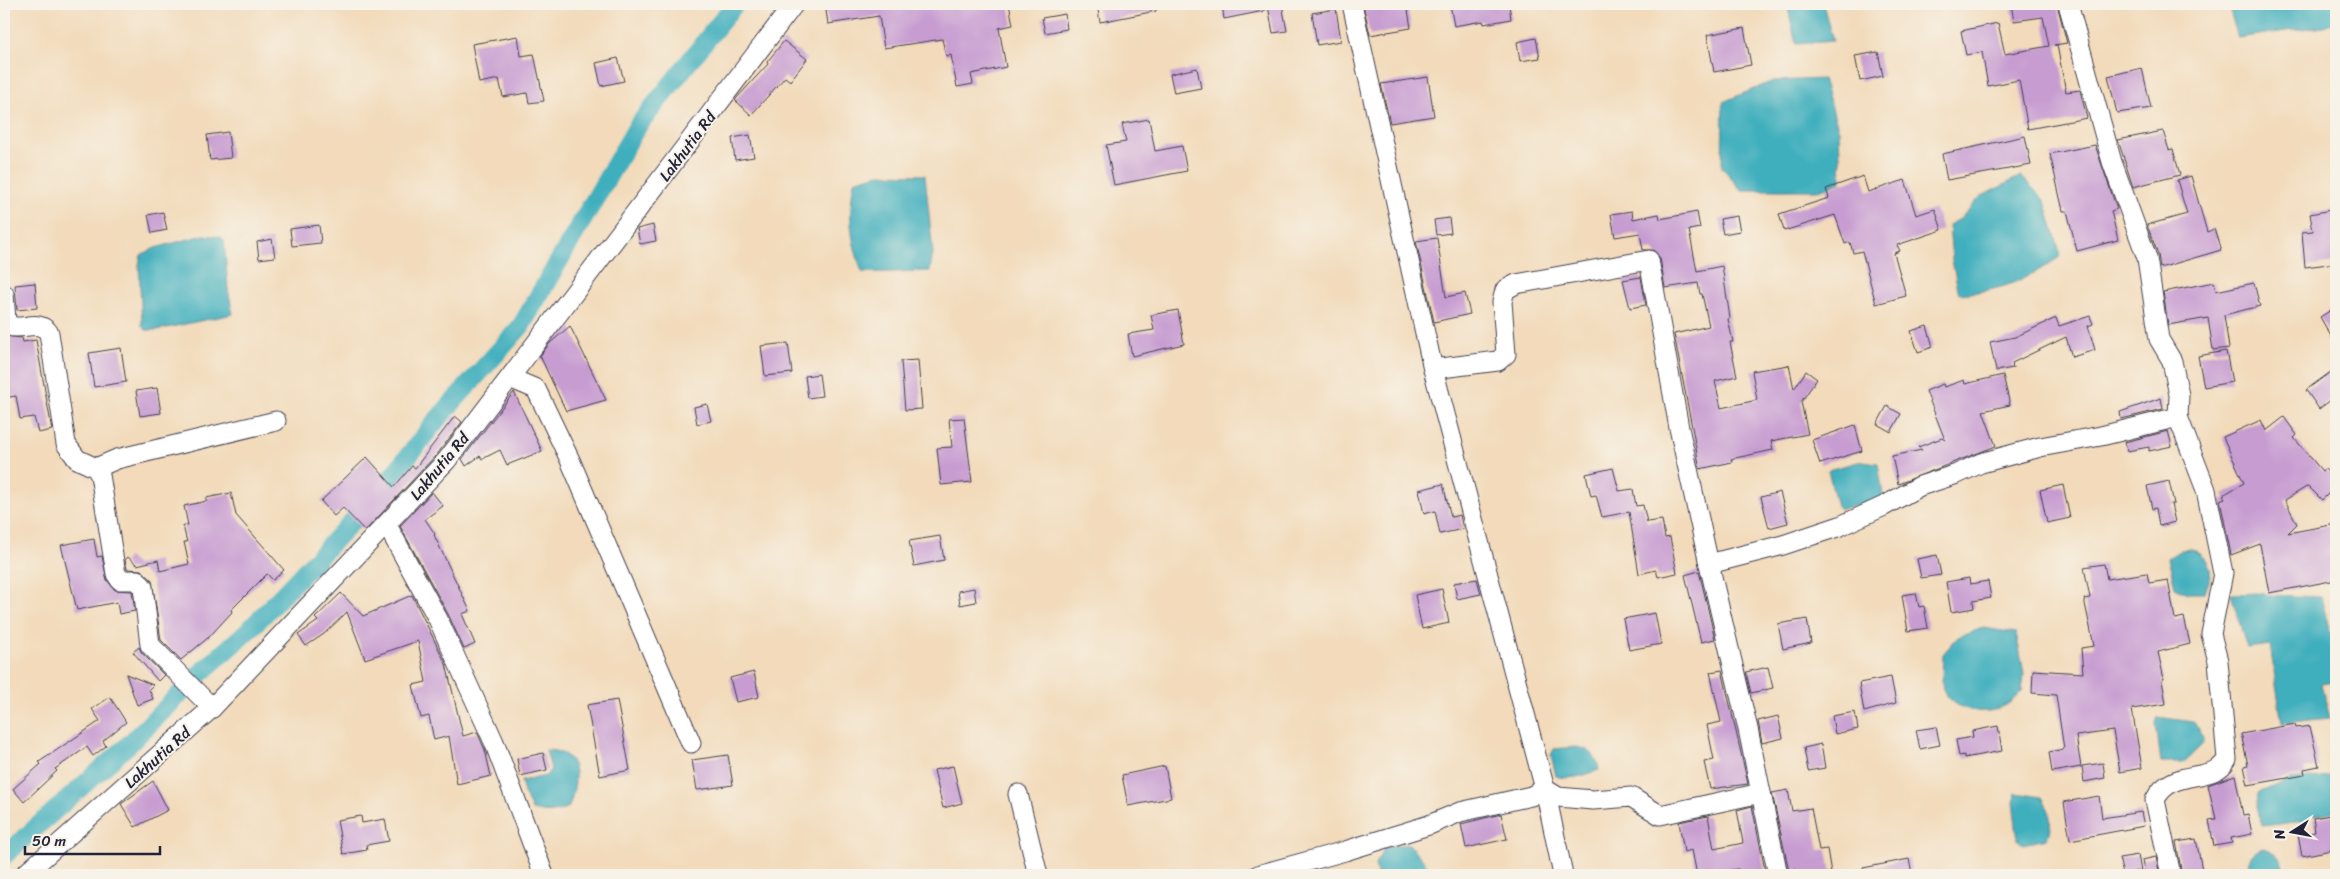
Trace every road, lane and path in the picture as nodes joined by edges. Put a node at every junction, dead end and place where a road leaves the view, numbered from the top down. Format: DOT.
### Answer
graph roads {
  1 [pos="794,4"];
  2 [pos="1352,4"];
  3 [pos="2068,4"];
  4 [pos="4,294"];
  5 [pos="1433,369"];
  6 [pos="510,378"];
  7 [pos="2178,417"];
  8 [pos="276,421"];
  9 [pos="96,468"];
  10 [pos="387,525"];
  11 [pos="1708,564"];
  12 [pos="212,708"];
  13 [pos="691,743"];
  14 [pos="1545,789"];
  15 [pos="1761,793"];
  16 [pos="1018,794"];
  17 [pos="24,875"];
  18 [pos="544,875"];
  19 [pos="1038,875"];
  20 [pos="1258,875"];
  21 [pos="1563,875"];
  22 [pos="1778,875"];
  23 [pos="2172,875"];
  1 -- 6 [label="street, Lakhutia Rd"];
  2 -- 5 [label="street"];
  3 -- 7 [label="street"];
  4 -- 9 [label="street"];
  5 -- 11 [label="street"];
  5 -- 14 [label="street"];
  6 -- 10 [label="street, Lakhutia Rd"];
  6 -- 13 [label="street"];
  7 -- 11 [label="street"];
  7 -- 23 [label="street"];
  8 -- 9 [label="street"];
  9 -- 12 [label="street"];
  10 -- 12 [label="street, Lakhutia Rd"];
  10 -- 18 [label="street"];
  11 -- 15 [label="street"];
  12 -- 17 [label="street, Lakhutia Rd"];
  14 -- 15 [label="street"];
  14 -- 20 [label="street"];
  14 -- 21 [label="street"];
  15 -- 22 [label="street"];
  16 -- 19 [label="street"];
}
